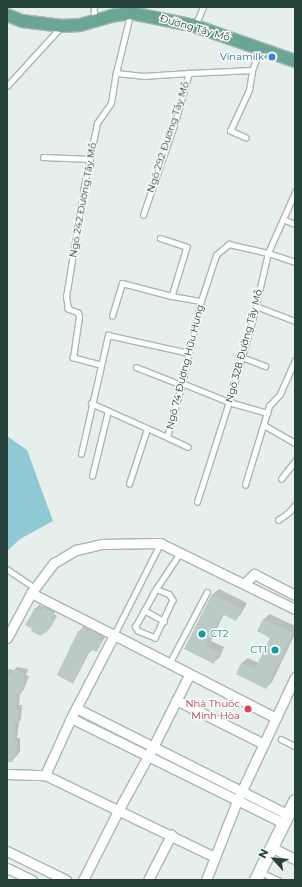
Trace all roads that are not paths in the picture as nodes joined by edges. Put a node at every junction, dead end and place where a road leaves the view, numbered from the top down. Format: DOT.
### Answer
graph roads {
  1 [pos="94,7"];
  2 [pos="203,7"];
  3 [pos="131,13"];
  4 [pos="7,15"];
  5 [pos="95,20"];
  6 [pos="61,26"];
  7 [pos="195,26"];
  8 [pos="260,49"];
  9 [pos="295,61"];
  10 [pos="252,70"];
  11 [pos="116,73"];
  12 [pos="189,73"];
  13 [pos="7,86"];
  14 [pos="246,138"];
  15 [pos="43,157"];
  16 [pos="90,159"];
  17 [pos="295,192"];
  18 [pos="143,215"];
  19 [pos="283,219"];
  20 [pos="295,224"];
  21 [pos="160,238"];
  22 [pos="268,254"];
  23 [pos="295,262"];
  24 [pos="172,296"];
  25 [pos="201,301"];
  26 [pos="256,306"];
  27 [pos="112,316"];
  28 [pos="295,321"];
  29 [pos="189,353"];
  30 [pos="242,357"];
  31 [pos="295,360"];
  32 [pos="100,365"];
  33 [pos="265,366"];
  34 [pos="136,367"];
  35 [pos="182,384"];
  36 [pos="229,402"];
  37 [pos="91,403"];
  38 [pos="108,411"];
  39 [pos="267,413"];
  40 [pos="264,425"];
  41 [pos="148,429"];
  42 [pos="167,437"];
  43 [pos="295,443"];
  44 [pos="188,447"];
  45 [pos="81,454"];
  46 [pos="295,461"];
  47 [pos="92,476"];
  48 [pos="282,479"];
  49 [pos="129,484"];
  50 [pos="245,485"];
  51 [pos="198,502"];
  52 [pos="295,505"];
  53 [pos="278,520"];
  54 [pos="160,543"];
  55 [pos="180,552"];
  56 [pos="7,569"];
  57 [pos="245,583"];
  58 [pos="281,587"];
  59 [pos="156,589"];
  60 [pos="33,590"];
  61 [pos="207,592"];
  62 [pos="295,595"];
  63 [pos="275,598"];
  64 [pos="295,609"];
  65 [pos="144,610"];
  66 [pos="164,621"];
  67 [pos="114,635"];
  68 [pos="7,638"];
  69 [pos="169,664"];
  70 [pos="189,675"];
  71 [pos="295,677"];
  72 [pos="176,700"];
  73 [pos="76,708"];
  74 [pos="71,718"];
  75 [pos="276,718"];
  76 [pos="281,740"];
  77 [pos="264,744"];
  78 [pos="295,746"];
  79 [pos="153,747"];
  80 [pos="148,757"];
  81 [pos="7,774"];
  82 [pos="45,775"];
  83 [pos="241,792"];
  84 [pos="237,801"];
  85 [pos="295,801"];
  86 [pos="118,809"];
  87 [pos="285,819"];
  88 [pos="171,835"];
  89 [pos="271,847"];
  90 [pos="7,852"];
  91 [pos="215,857"];
  92 [pos="295,859"];
  93 [pos="7,868"];
  94 [pos="258,876"];
  95 [pos="32,880"];
  96 [pos="66,880"];
  97 [pos="83,880"];
  98 [pos="148,880"];
  99 [pos="206,880"];
  100 [pos="278,880"];
  1 -- 5 [label="lane"];
  2 -- 7 [label="lane"];
  3 -- 5 [label="main road, Đường Tây Mỗ"];
  3 -- 7 [label="main road, Đường Tây Mỗ"];
  3 -- 11 [label="lane, Ngõ 242 Đường Tây Mỗ"];
  4 -- 6 [label="main road, Đường Tây Mỗ"];
  5 -- 6 [label="main road, Đường Tây Mỗ"];
  6 -- 13 [label="lane"];
  7 -- 8 [label="main road, Đường Tây Mỗ"];
  8 -- 9 [label="main road, Đường Tây Mỗ"];
  8 -- 10 [label="lane"];
  10 -- 12 [label="lane, Ngõ 292 Đường Tây Mỗ"];
  10 -- 14 [label="lane"];
  11 -- 12 [label="lane"];
  11 -- 16 [label="lane, Ngõ 242 Đường Tây Mỗ"];
  12 -- 18 [label="lane, Ngõ 292 Đường Tây Mỗ"];
  15 -- 16 [label="lane"];
  16 -- 32 [label="lane, Ngõ 242 Đường Tây Mỗ"];
  17 -- 19 [label="lane, Ngõ 328 Đường Tây Mỗ"];
  19 -- 20 [label="lane"];
  19 -- 22 [label="lane, Ngõ 328 Đường Tây Mỗ"];
  21 -- 24 [label="lane"];
  22 -- 23 [label="lane, Ngõ 74 Đường Hữu Hưng"];
  22 -- 25 [label="lane, Ngõ 74 Đường Hữu Hưng"];
  22 -- 26 [label="lane, Ngõ 328 Đường Tây Mỗ"];
  24 -- 25 [label="lane"];
  24 -- 27 [label="lane"];
  25 -- 29 [label="lane, Ngõ 74 Đường Hữu Hưng"];
  26 -- 28 [label="lane"];
  26 -- 30 [label="lane, Ngõ 328 Đường Tây Mỗ"];
  29 -- 32 [label="lane"];
  29 -- 35 [label="lane, Ngõ 74 Đường Hữu Hưng"];
  30 -- 33 [label="lane"];
  30 -- 36 [label="lane, Ngõ 328 Đường Tây Mỗ"];
  31 -- 39 [label="lane"];
  32 -- 37 [label="lane"];
  34 -- 35 [label="lane"];
  35 -- 36 [label="lane"];
  35 -- 42 [label="lane, Ngõ 74 Đường Hữu Hưng"];
  36 -- 39 [label="lane"];
  36 -- 51 [label="lane, Ngõ 328 Đường Tây Mỗ"];
  37 -- 38 [label="lane, Ngõ 74 Đường Hữu Hưng"];
  37 -- 45 [label="lane"];
  38 -- 41 [label="lane, Ngõ 74 Đường Hữu Hưng"];
  38 -- 47 [label="lane"];
  39 -- 40 [label="lane"];
  40 -- 43 [label="lane"];
  40 -- 50 [label="lane"];
  41 -- 42 [label="lane, Ngõ 74 Đường Hữu Hưng"];
  41 -- 49 [label="lane"];
  42 -- 44 [label="lane"];
  46 -- 48 [label="lane"];
  52 -- 53 [label="lane"];
  54 -- 55 [label="street"];
  54 -- 60 [label="street"];
  54 -- 67 [label="lane"];
  55 -- 57 [label="street"];
  55 -- 59 [label="lane"];
  56 -- 60 [label="lane"];
  57 -- 58 [label="street"];
  57 -- 63 [label="street"];
  58 -- 62 [label="street"];
  58 -- 63 [label="lane"];
  59 -- 65 [label="lane"];
  59 -- 66 [label="lane"];
  60 -- 67 [label="street"];
  60 -- 68 [label="street"];
  61 -- 69 [label="lane"];
  63 -- 64 [label="street"];
  65 -- 66 [label="lane"];
  65 -- 66 [label="lane"];
  67 -- 69 [label="street"];
  67 -- 73 [label="street"];
  69 -- 70 [label="street"];
  70 -- 72 [label="street"];
  70 -- 75 [label="street"];
  71 -- 75 [label="street"];
  72 -- 77 [label="street"];
  72 -- 79 [label="street"];
  73 -- 74 [label="street"];
  73 -- 79 [label="street"];
  74 -- 80 [label="street"];
  74 -- 82 [label="street"];
  75 -- 77 [label="street"];
  76 -- 78 [label="lane"];
  77 -- 83 [label="street"];
  79 -- 80 [label="street"];
  79 -- 83 [label="street"];
  80 -- 84 [label="street"];
  80 -- 86 [label="street"];
  81 -- 82 [label="street"];
  82 -- 86 [label="street"];
  83 -- 84 [label="street"];
  83 -- 87 [label="street"];
  84 -- 87 [label="street"];
  84 -- 91 [label="street"];
  85 -- 87 [label="main road"];
  86 -- 88 [label="street"];
  86 -- 97 [label="street"];
  87 -- 89 [label="main road"];
  88 -- 91 [label="street"];
  88 -- 98 [label="street"];
  89 -- 92 [label="street"];
  89 -- 94 [label="main road"];
  90 -- 96 [label="street"];
  91 -- 99 [label="street"];
  93 -- 95 [label="street"];
  94 -- 100 [label="lane"];
}
